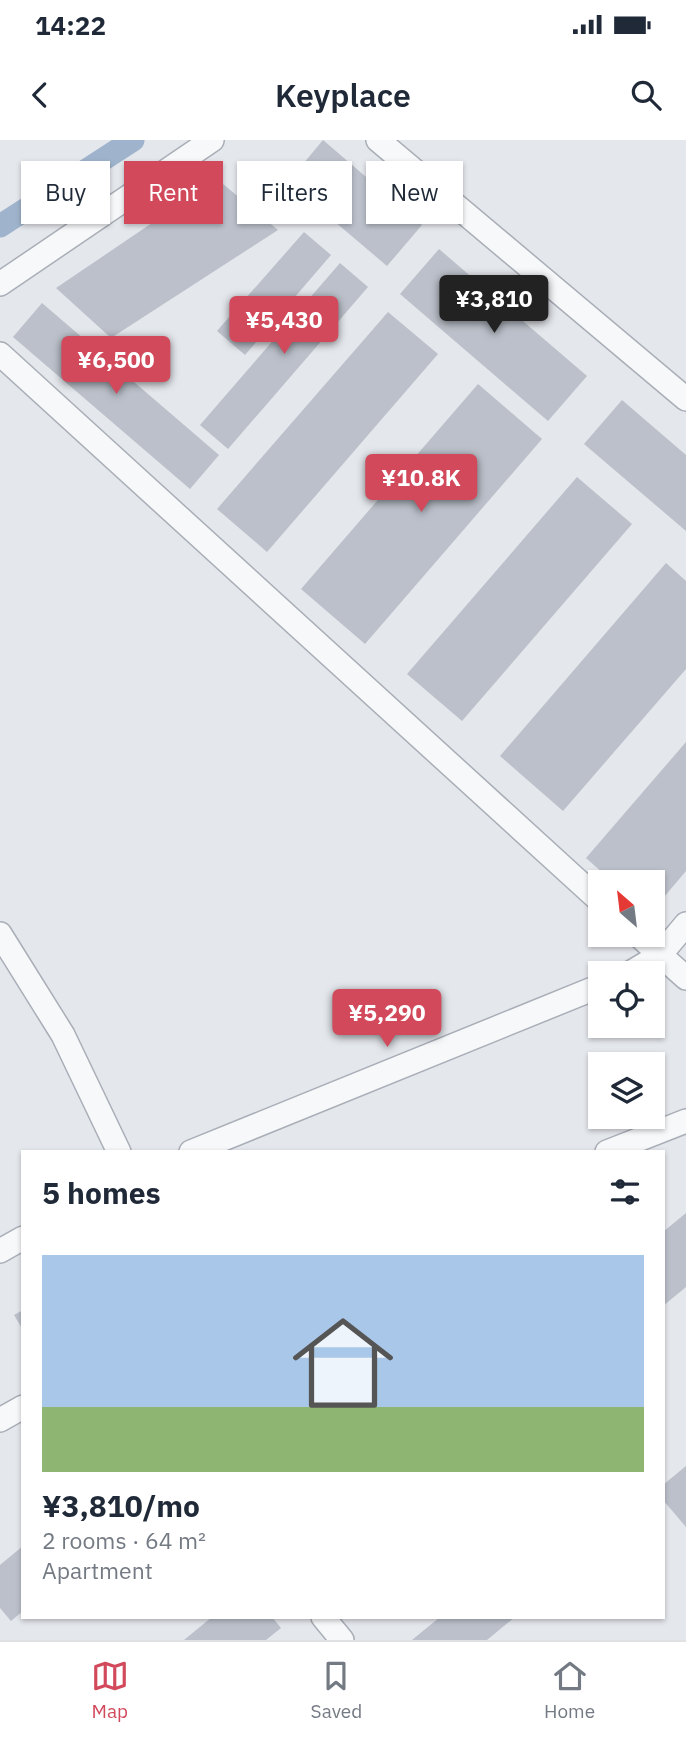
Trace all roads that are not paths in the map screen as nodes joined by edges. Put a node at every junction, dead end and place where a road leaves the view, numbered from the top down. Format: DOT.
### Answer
graph roads {
  1 [pos="212,140"];
  2 [pos="378,140"];
  3 [pos="0,284"];
  4 [pos="0,354"];
  5 [pos="686,399"];
  6 [pos="588,890"];
  7 [pos="686,924"];
  8 [pos="0,934"];
  9 [pos="651,947"];
  10 [pos="660,956"];
  11 [pos="651,961"];
  12 [pos="686,978"];
  13 [pos="588,991"];
  14 [pos="686,1121"];
  15 [pos="118,1150"];
  16 [pos="196,1150"];
  17 [pos="612,1150"];
  18 [pos="21,1239"];
  19 [pos="0,1251"];
  20 [pos="21,1408"];
  21 [pos="0,1420"];
  22 [pos="325,1619"];
  23 [pos="342,1640"];
  1 -- 3 [label="street"];
  2 -- 5 [label="street"];
  4 -- 6 [label="street"];
  7 -- 10 [label="street"];
  8 -- 15 [label="street"];
  9 -- 10 [label="street"];
  10 -- 11 [label="street"];
  10 -- 12 [label="street"];
  13 -- 16 [label="street"];
  14 -- 17 [label="street"];
  18 -- 19 [label="street"];
  20 -- 21 [label="street"];
  22 -- 23 [label="street"];
}
